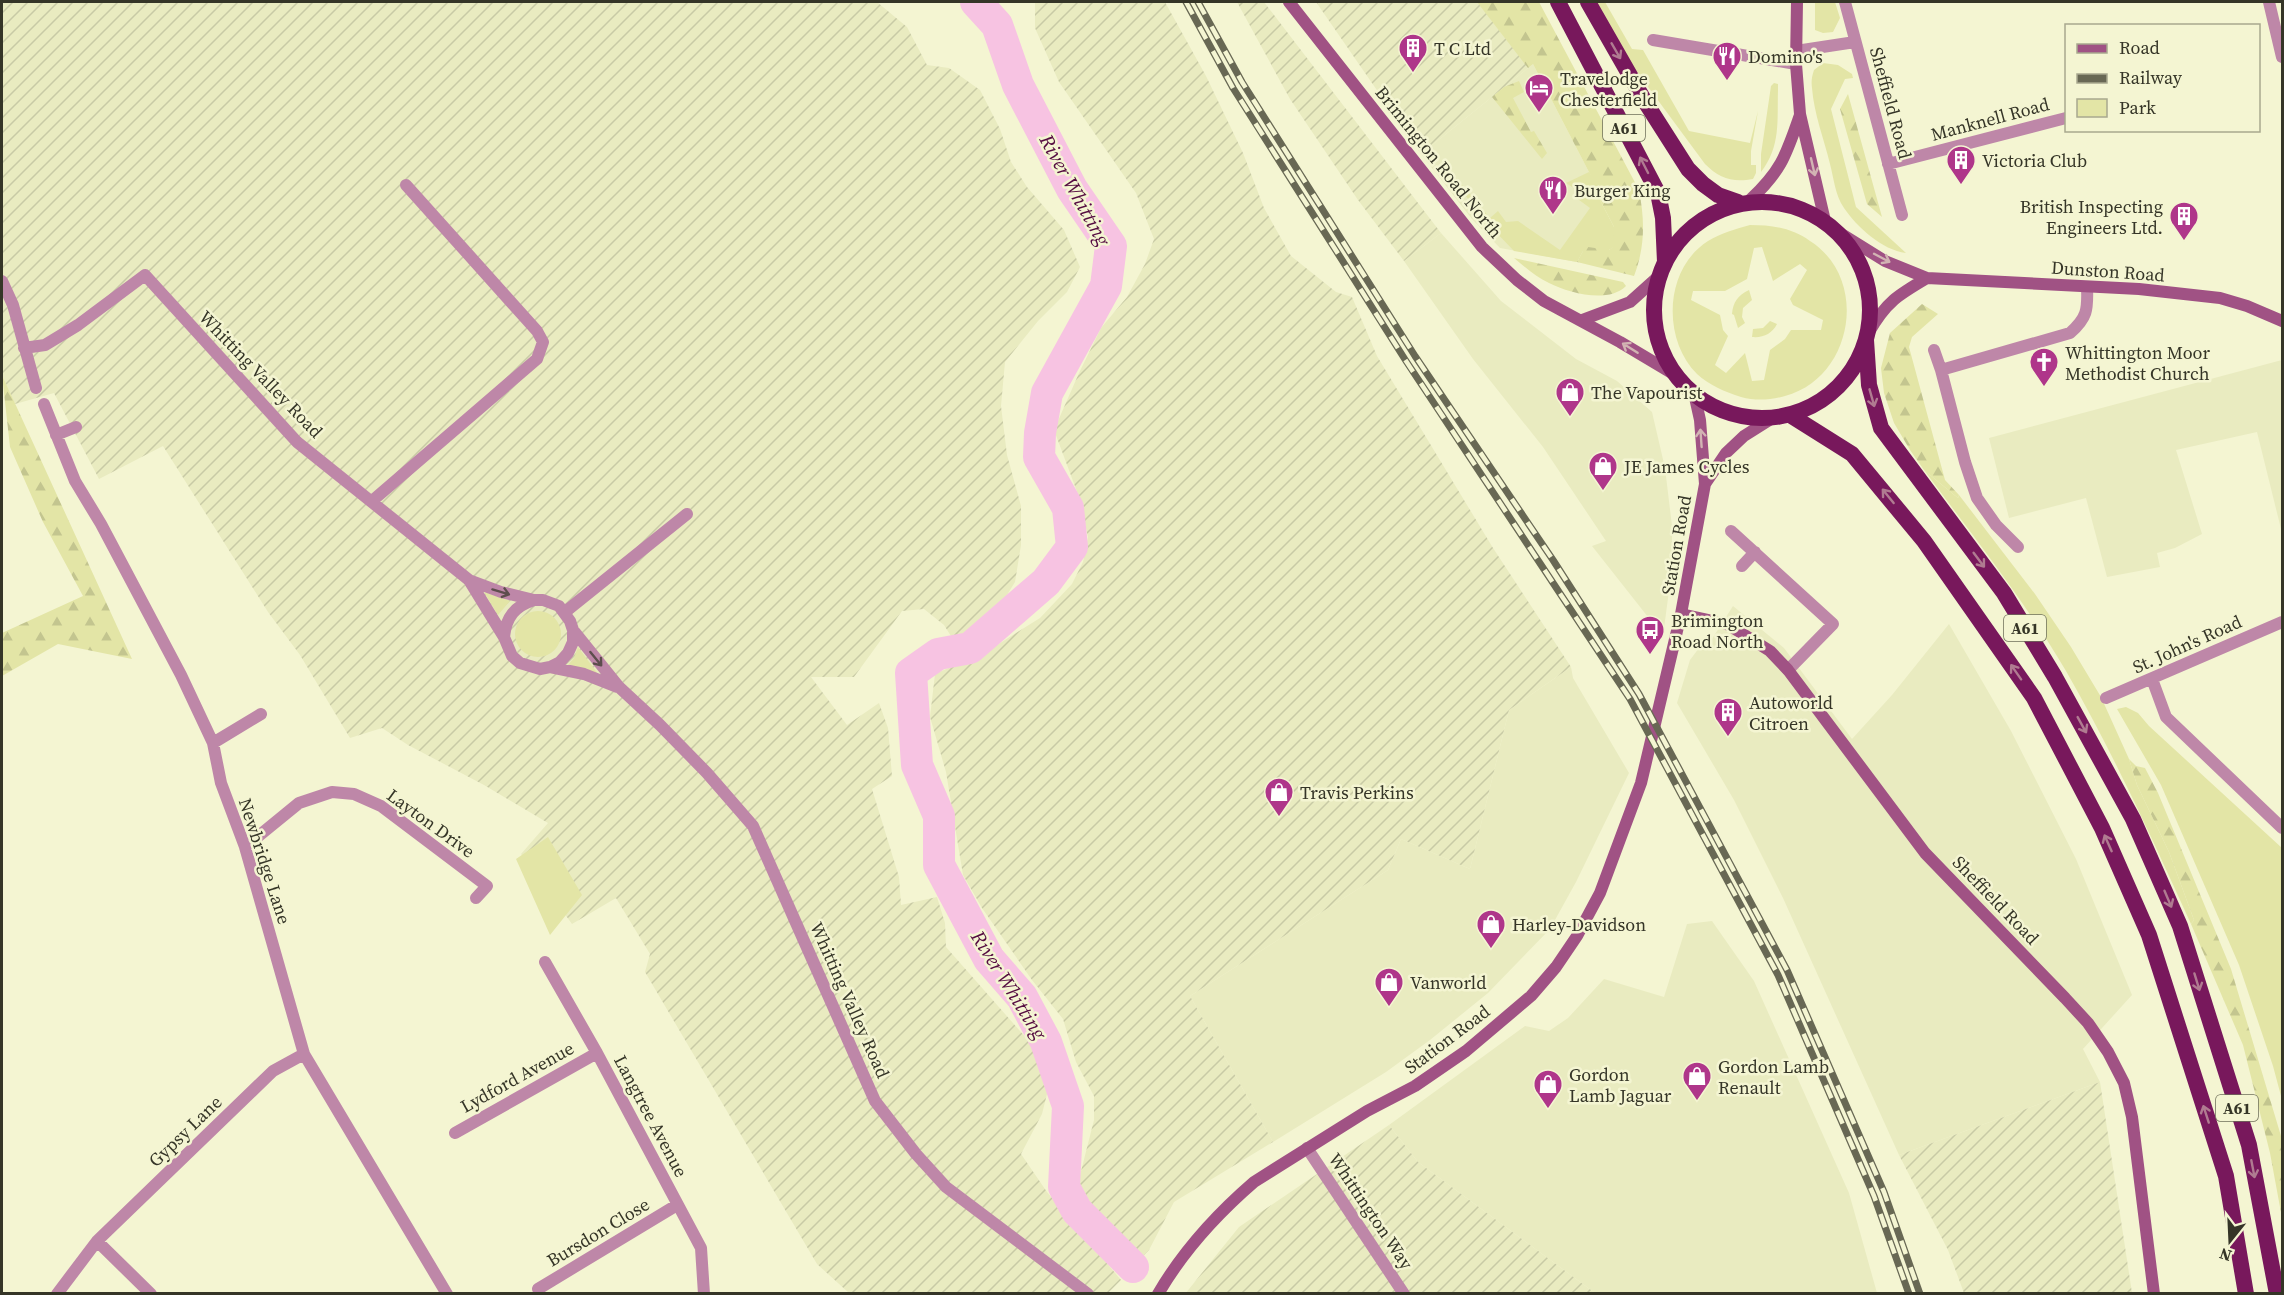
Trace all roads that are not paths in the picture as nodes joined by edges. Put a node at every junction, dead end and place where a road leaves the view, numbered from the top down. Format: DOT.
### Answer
graph roads {
  1 [pos="1289,2"];
  2 [pos="1558,2"];
  3 [pos="1588,2"];
  4 [pos="1797,2"];
  5 [pos="1845,2"];
  6 [pos="2269,2"];
  7 [pos="1653,40"];
  8 [pos="1856,42"];
  9 [pos="2283,57"];
  10 [pos="1796,58"];
  11 [pos="1800,114"];
  12 [pos="2065,119"];
  13 [pos="1888,164"];
  14 [pos="406,185"];
  15 [pos="1744,201"];
  16 [pos="1902,215"];
  17 [pos="1825,221"];
  18 [pos="1840,233"];
  19 [pos="1662,269"];
  20 [pos="1927,278"];
  21 [pos="2,281"];
  22 [pos="2087,287"];
  23 [pos="1582,320"];
  24 [pos="2283,321"];
  25 [pos="1868,336"];
  26 [pos="24,348"];
  27 [pos="1934,350"];
  28 [pos="1941,370"];
  29 [pos="1677,376"];
  30 [pos="36,388"];
  31 [pos="1694,393"];
  32 [pos="44,404"];
  33 [pos="1790,414"];
  34 [pos="1771,419"];
  35 [pos="76,427"];
  36 [pos="56,435"];
  37 [pos="1705,484"];
  38 [pos="372,501"];
  39 [pos="687,514"];
  40 [pos="1731,531"];
  41 [pos="2018,547"];
  42 [pos="1755,552"];
  43 [pos="1742,566"];
  44 [pos="469,580"];
  45 [pos="534,600"];
  46 [pos="565,612"];
  47 [pos="1681,614"];
  48 [pos="2283,622"];
  49 [pos="573,630"];
  50 [pos="504,637"];
  51 [pos="550,667"];
  52 [pos="1788,670"];
  53 [pos="2152,679"];
  54 [pos="619,687"];
  55 [pos="2106,698"];
  56 [pos="261,714"];
  57 [pos="213,743"];
  58 [pos="2283,828"];
  59 [pos="245,847"];
  60 [pos="476,898"];
  61 [pos="545,962"];
  62 [pos="597,1053"];
  63 [pos="304,1054"];
  64 [pos="454,1132"];
  65 [pos="1307,1148"];
  66 [pos="677,1205"];
  67 [pos="97,1241"];
  68 [pos="538,1289"];
  69 [pos="57,1293"];
  70 [pos="151,1293"];
  71 [pos="447,1293"];
  72 [pos="704,1293"];
  73 [pos="1084,1293"];
  74 [pos="1158,1293"];
  75 [pos="1404,1293"];
  76 [pos="2154,1293"];
  77 [pos="2246,1293"];
  78 [pos="2277,1293"];
  1 -- 23 [label="main road, Brimington Road North"];
  19 -- 2 [label="highway, A61, one-way"];
  3 -- 15 [label="highway, A61, one-way"];
  4 -- 10 [label="main road"];
  5 -- 8 [label="street, Sheffield Road"];
  6 -- 9 [label="street"];
  7 -- 10 [label="street"];
  8 -- 10 [label="street"];
  8 -- 13 [label="street, Sheffield Road"];
  10 -- 11 [label="main road"];
  11 -- 15 [label="main road"];
  11 -- 17 [label="main road, one-way"];
  12 -- 13 [label="street, Manknell Road"];
  13 -- 16 [label="street, Sheffield Road"];
  14 -- 38 [label="street"];
  15 -- 17 [label="highway"];
  15 -- 19 [label="highway"];
  17 -- 18 [label="highway"];
  18 -- 20 [label="main road, Dunston Road, one-way"];
  18 -- 25 [label="highway"];
  19 -- 23 [label="main road"];
  19 -- 29 [label="highway"];
  20 -- 22 [label="main road, Dunston Road"];
  20 -- 25 [label="main road"];
  21 -- 26 [label="street"];
  22 -- 24 [label="main road, Dunston Road"];
  22 -- 28 [label="street"];
  29 -- 23 [label="main road, Brimington Road North, one-way"];
  25 -- 33 [label="highway"];
  25 -- 78 [label="highway, A61, one-way"];
  26 -- 30 [label="street"];
  26 -- 38 [label="street, Whitting Valley Road"];
  27 -- 28 [label="street"];
  28 -- 41 [label="street"];
  29 -- 31 [label="highway"];
  31 -- 34 [label="highway"];
  37 -- 31 [label="main road, Station Road, one-way"];
  32 -- 36 [label="street, Newbridge Lane"];
  33 -- 34 [label="highway"];
  77 -- 33 [label="highway, A61, one-way"];
  34 -- 37 [label="main road, Station Road"];
  35 -- 36 [label="street"];
  36 -- 57 [label="street, Newbridge Lane"];
  37 -- 47 [label="main road, Station Road"];
  38 -- 44 [label="street, Whitting Valley Road"];
  39 -- 46 [label="street"];
  40 -- 42 [label="street"];
  42 -- 43 [label="street"];
  42 -- 52 [label="street"];
  44 -- 45 [label="street, Whitting Valley Road, one-way"];
  44 -- 50 [label="street, Whitting Valley Road"];
  45 -- 46 [label="street, Whitting Valley Road"];
  45 -- 50 [label="street"];
  46 -- 49 [label="street, Whitting Valley Road"];
  47 -- 52 [label="main road, Sheffield Road"];
  47 -- 65 [label="main road, Station Road"];
  48 -- 53 [label="street, St. John's Road"];
  49 -- 51 [label="street"];
  49 -- 54 [label="street, Whitting Valley Road, one-way"];
  50 -- 51 [label="street, Whitting Valley Road"];
  51 -- 54 [label="street, Whitting Valley Road"];
  52 -- 76 [label="main road, Sheffield Road"];
  53 -- 55 [label="street, St. John's Road"];
  53 -- 58 [label="street"];
  54 -- 73 [label="street, Whitting Valley Road"];
  56 -- 57 [label="street"];
  57 -- 59 [label="street, Newbridge Lane"];
  59 -- 60 [label="street, Layton Drive"];
  59 -- 63 [label="street, Newbridge Lane"];
  61 -- 62 [label="street, Langtree Avenue"];
  62 -- 64 [label="street, Lydford Avenue"];
  62 -- 66 [label="street, Langtree Avenue"];
  63 -- 67 [label="street, Gypsy Lane"];
  63 -- 71 [label="street, Newbridge Lane"];
  65 -- 74 [label="main road, Station Road"];
  65 -- 75 [label="street, Whittington Way"];
  66 -- 68 [label="street, Bursdon Close"];
  66 -- 72 [label="street, Langtree Avenue"];
  67 -- 69 [label="street, Gypsy Lane"];
  67 -- 70 [label="street"];
}
